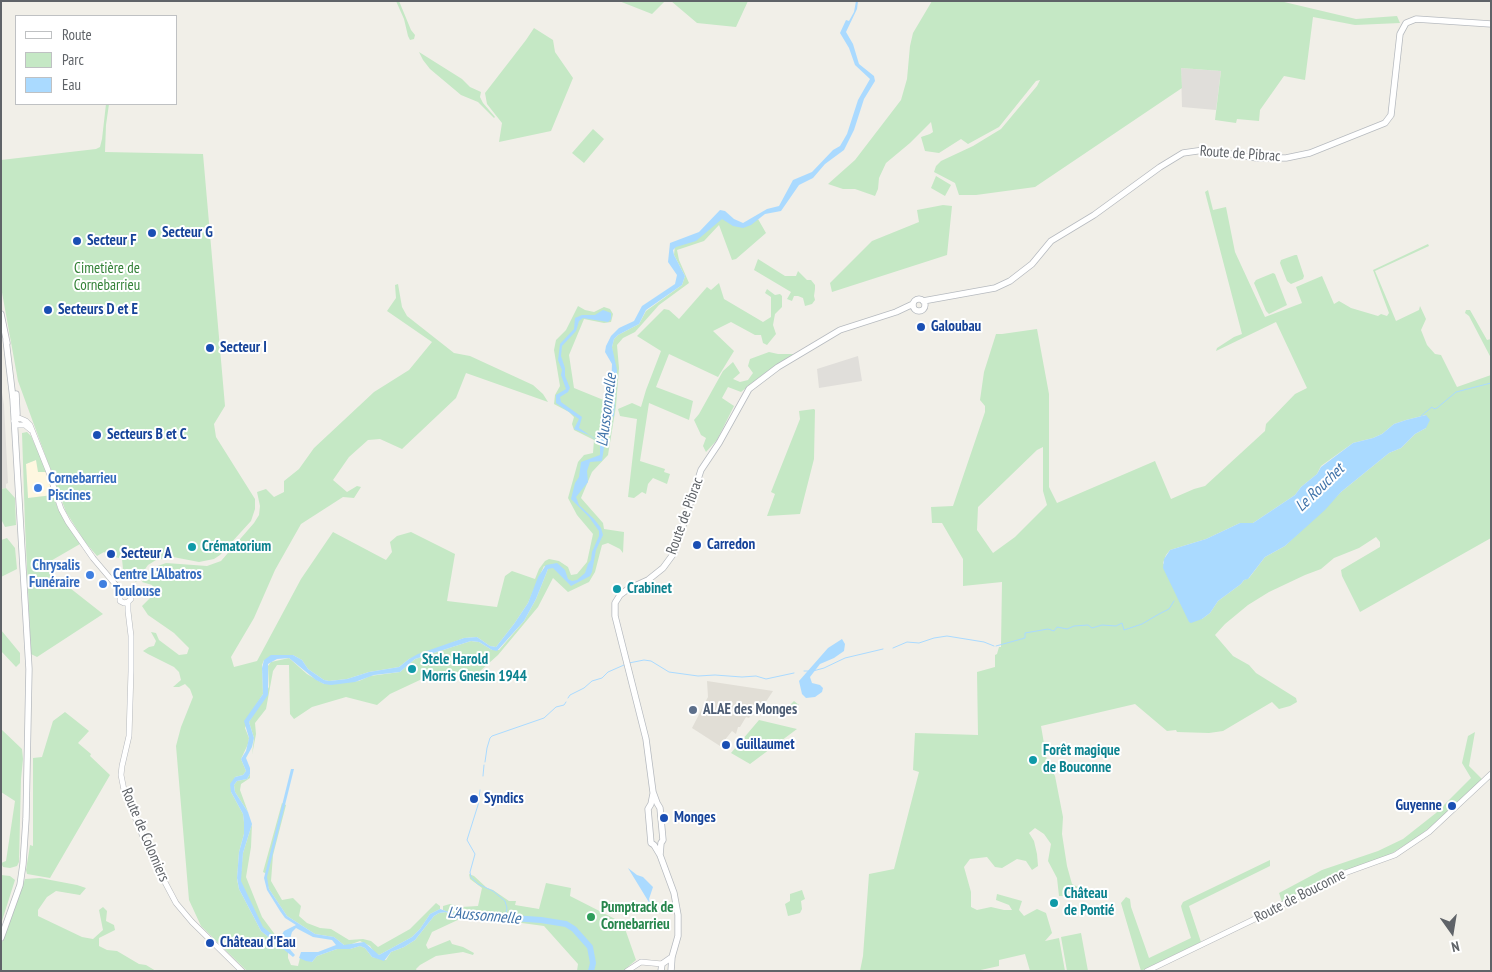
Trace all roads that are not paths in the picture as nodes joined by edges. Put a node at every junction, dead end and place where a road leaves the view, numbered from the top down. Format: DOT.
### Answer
graph roads {
  1 [pos="1491,24"];
  2 [pos="924,304"];
  3 [pos="914,307"];
  4 [pos="1,314"];
  5 [pos="17,421"];
  6 [pos="122,593"];
  7 [pos="126,603"];
  8 [pos="1491,774"];
  9 [pos="654,804"];
  10 [pos="658,844"];
  11 [pos="1,938"];
  12 [pos="666,968"];
  13 [pos="242,971"];
  14 [pos="627,971"];
  15 [pos="1147,971"];
  1 -- 2 [label="main road, Route de Pibrac"];
  2 -- 3 [label="main road, Route de Pibrac"];
  2 -- 3 [label="main road, Route de Pibrac"];
  3 -- 9 [label="main road, Route de Pibrac"];
  4 -- 5 [label="main road"];
  5 -- 6 [label="street"];
  5 -- 11 [label="main road"];
  6 -- 7 [label="street"];
  6 -- 7 [label="street"];
  7 -- 13 [label="street, Route de Colomiers"];
  8 -- 15 [label="street, Route de Bouconne"];
  9 -- 10 [label="main road"];
  9 -- 10 [label="main road"];
  10 -- 12 [label="main road"];
  12 -- 14 [label="street"];
}
